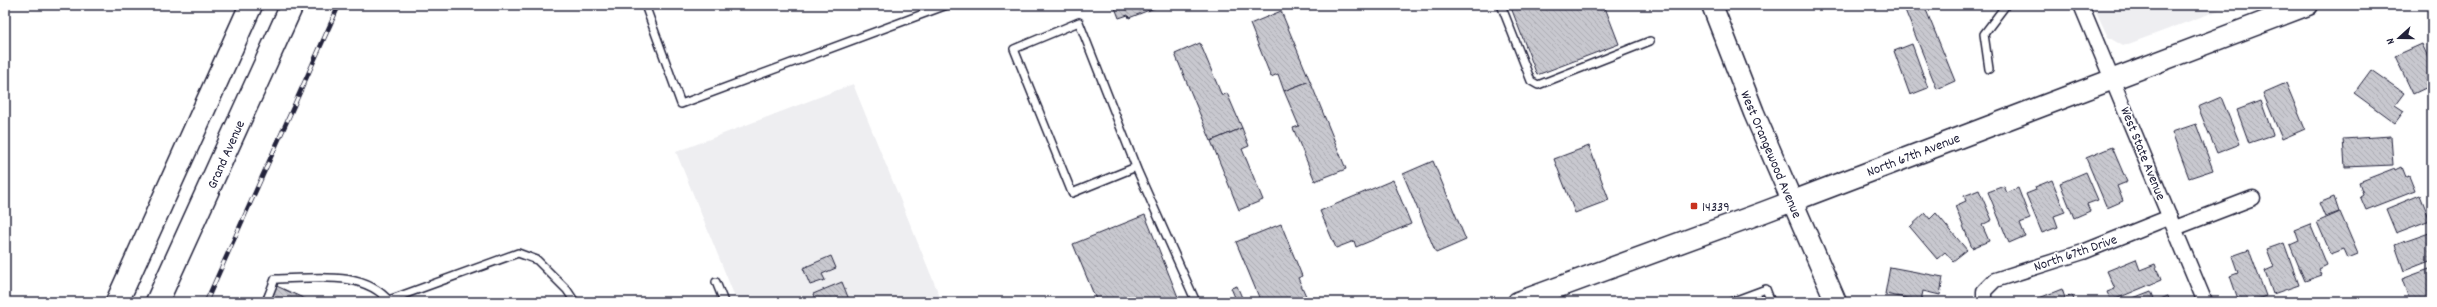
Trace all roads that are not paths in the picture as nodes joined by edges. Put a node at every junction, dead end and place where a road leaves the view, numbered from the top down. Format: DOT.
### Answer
graph roads {
  1 [pos="252,5"];
  2 [pos="292,5"];
  3 [pos="645,5"];
  4 [pos="947,5"];
  5 [pos="1501,5"];
  6 [pos="1712,5"];
  7 [pos="2006,5"];
  8 [pos="2081,5"];
  9 [pos="2308,5"];
  10 [pos="1650,41"];
  11 [pos="1989,69"];
  12 [pos="2113,78"];
  13 [pos="1136,167"];
  14 [pos="2253,198"];
  15 [pos="1791,201"];
  16 [pos="2172,222"];
  17 [pos="716,282"];
  18 [pos="1984,296"];
  19 [pos="390,301"];
  20 [pos="117,302"];
  21 [pos="157,302"];
  22 [pos="266,302"];
  23 [pos="575,302"];
  24 [pos="724,302"];
  25 [pos="1196,302"];
  26 [pos="1518,302"];
  27 [pos="1730,302"];
  28 [pos="1771,302"];
  29 [pos="1836,302"];
  30 [pos="2205,302"];
  1 -- 20 [label="highway"];
  2 -- 21 [label="highway, Grand Avenue"];
  3 -- 4 [label="lane"];
  5 -- 10 [label="lane"];
  6 -- 15 [label="main road, West Orangewood Avenue"];
  7 -- 11 [label="lane"];
  8 -- 12 [label="street, West State Avenue"];
  9 -- 12 [label="main road, North 67th Avenue"];
  12 -- 15 [label="main road, North 67th Avenue"];
  12 -- 16 [label="street, West State Avenue"];
  13 -- 13 [label="lane"];
  13 -- 25 [label="lane"];
  14 -- 16 [label="street, North 67th Drive"];
  15 -- 26 [label="main road, North 67th Avenue"];
  15 -- 29 [label="main road, West Orangewood Avenue"];
  16 -- 18 [label="street, North 67th Drive"];
  16 -- 30 [label="street, West State Avenue"];
  17 -- 24 [label="lane"];
  19 -- 22 [label="lane"];
  19 -- 23 [label="lane"];
  27 -- 28 [label="lane"];
}
